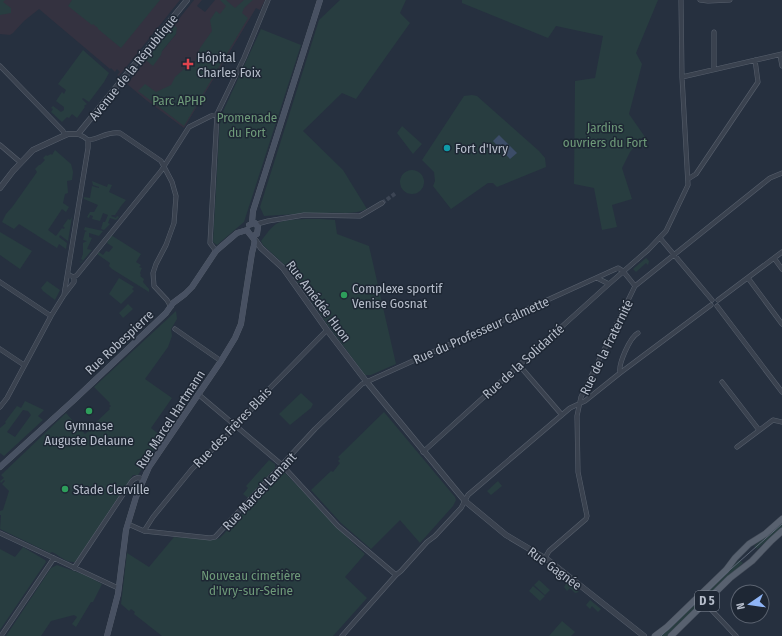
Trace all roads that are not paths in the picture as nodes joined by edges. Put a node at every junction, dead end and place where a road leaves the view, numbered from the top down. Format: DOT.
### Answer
graph roads {
  1 [pos="187,0"];
  2 [pos="268,0"];
  3 [pos="320,0"];
  4 [pos="681,0"];
  5 [pos="700,0"];
  6 [pos="730,0"];
  7 [pos="714,32"];
  8 [pos="781,54"];
  9 [pos="755,60"];
  10 [pos="0,66"];
  11 [pos="782,66"];
  12 [pos="714,70"];
  13 [pos="682,77"];
  14 [pos="217,114"];
  15 [pos="78,134"];
  16 [pos="65,135"];
  17 [pos="88,140"];
  18 [pos="0,145"];
  19 [pos="20,162"];
  20 [pos="164,166"];
  21 [pos="782,173"];
  22 [pos="688,179"];
  23 [pos="0,188"];
  24 [pos="382,203"];
  25 [pos="255,224"];
  26 [pos="247,230"];
  27 [pos="254,238"];
  28 [pos="660,238"];
  29 [pos="216,251"];
  30 [pos="782,252"];
  31 [pos="674,255"];
  32 [pos="774,258"];
  33 [pos="782,269"];
  34 [pos="624,271"];
  35 [pos="68,273"];
  36 [pos="604,274"];
  37 [pos="74,277"];
  38 [pos="596,278"];
  39 [pos="748,278"];
  40 [pos="0,282"];
  41 [pos="607,282"];
  42 [pos="635,286"];
  43 [pos="64,295"];
  44 [pos="718,300"];
  45 [pos="712,302"];
  46 [pos="717,306"];
  47 [pos="171,307"];
  48 [pos="51,316"];
  49 [pos="782,324"];
  50 [pos="175,329"];
  51 [pos="327,330"];
  52 [pos="638,333"];
  53 [pos="0,349"];
  54 [pos="221,361"];
  55 [pos="24,365"];
  56 [pos="519,365"];
  57 [pos="620,373"];
  58 [pos="366,381"];
  59 [pos="722,382"];
  60 [pos="782,392"];
  61 [pos="198,394"];
  62 [pos="578,405"];
  63 [pos="0,407"];
  64 [pos="562,415"];
  65 [pos="782,422"];
  66 [pos="236,427"];
  67 [pos="759,430"];
  68 [pos="737,447"];
  69 [pos="423,452"];
  70 [pos="282,466"];
  71 [pos="0,467"];
  72 [pos="143,479"];
  73 [pos="465,501"];
  74 [pos="782,519"];
  75 [pos="128,524"];
  76 [pos="144,531"];
  77 [pos="782,531"];
  78 [pos="0,533"];
  79 [pos="54,558"];
  80 [pos="545,558"];
  81 [pos="74,568"];
  82 [pos="396,575"];
  83 [pos="118,588"];
  84 [pos="705,603"];
  85 [pos="1,636"];
  86 [pos="107,636"];
  87 [pos="342,636"];
  88 [pos="644,636"];
  89 [pos="654,636"];
  90 [pos="671,636"];
  91 [pos="736,636"];
  1 -- 15 [label="street, Avenue de la République"];
  2 -- 14 [label="street"];
  3 -- 25 [label="main road"];
  4 -- 13 [label="street"];
  5 -- 6 [label="street"];
  7 -- 12 [label="street"];
  8 -- 9 [label="street"];
  8 -- 11 [label="street"];
  9 -- 12 [label="street"];
  9 -- 22 [label="street"];
  10 -- 16 [label="street"];
  12 -- 13 [label="street"];
  13 -- 22 [label="street"];
  14 -- 20 [label="street"];
  14 -- 29 [label="street"];
  15 -- 16 [label="street"];
  15 -- 17 [label="street"];
  16 -- 19 [label="street"];
  17 -- 20 [label="street"];
  17 -- 35 [label="street"];
  18 -- 19 [label="street"];
  19 -- 23 [label="street"];
  20 -- 37 [label="street"];
  20 -- 47 [label="street"];
  21 -- 31 [label="street"];
  22 -- 28 [label="street, Rue de la Solidarité"];
  24 -- 25 [label="street"];
  25 -- 26 [label="main road"];
  25 -- 27 [label="main road, Rue Marcel Hartmann"];
  26 -- 27 [label="main road"];
  26 -- 29 [label="main road, Rue Robespierre"];
  27 -- 51 [label="street, Rue Amédée Huon"];
  27 -- 54 [label="main road, Rue Marcel Hartmann"];
  28 -- 31 [label="street"];
  28 -- 34 [label="street, Rue de la Solidarité"];
  29 -- 47 [label="main road, Rue Robespierre"];
  30 -- 32 [label="street"];
  31 -- 42 [label="street"];
  31 -- 45 [label="street"];
  32 -- 33 [label="street"];
  32 -- 39 [label="street"];
  34 -- 36 [label="street, Rue du Professeur Calmette"];
  34 -- 41 [label="street, Rue de la Solidarité"];
  34 -- 42 [label="street"];
  35 -- 37 [label="street"];
  35 -- 43 [label="street"];
  36 -- 38 [label="street, Rue du Professeur Calmette"];
  36 -- 41 [label="street"];
  37 -- 43 [label="street"];
  38 -- 41 [label="street"];
  38 -- 58 [label="street, Rue du Professeur Calmette"];
  39 -- 44 [label="street"];
  39 -- 49 [label="street"];
  40 -- 48 [label="street"];
  41 -- 56 [label="street, Rue de la Solidarité"];
  42 -- 62 [label="street, Rue de la Fraternité"];
  43 -- 48 [label="street"];
  44 -- 45 [label="street"];
  44 -- 46 [label="street"];
  45 -- 46 [label="street"];
  45 -- 57 [label="street"];
  46 -- 60 [label="street"];
  47 -- 71 [label="main road, Rue Robespierre"];
  48 -- 55 [label="street"];
  50 -- 54 [label="street"];
  51 -- 58 [label="street, Rue Amédée Huon"];
  51 -- 66 [label="street, Rue des Frères Blais"];
  52 -- 57 [label="street"];
  53 -- 55 [label="street"];
  54 -- 61 [label="main road, Rue Marcel Hartmann"];
  55 -- 63 [label="street"];
  56 -- 64 [label="street"];
  56 -- 69 [label="street, Rue de la Solidarité"];
  57 -- 62 [label="street"];
  58 -- 69 [label="street, Rue Amédée Huon"];
  58 -- 70 [label="street, Rue Marcel Lamant"];
  59 -- 67 [label="street"];
  61 -- 66 [label="street"];
  61 -- 72 [label="main road, Rue Marcel Hartmann"];
  62 -- 64 [label="street"];
  62 -- 80 [label="street, Rue de la Fraternité"];
  64 -- 73 [label="street"];
  65 -- 67 [label="street"];
  66 -- 70 [label="street"];
  66 -- 76 [label="street, Rue des Frères Blais"];
  67 -- 68 [label="street"];
  69 -- 73 [label="street, Rue Gagnée"];
  70 -- 76 [label="street, Rue Marcel Lamant"];
  70 -- 82 [label="street"];
  72 -- 75 [label="main road, Rue Marcel Hartmann"];
  72 -- 81 [label="street"];
  73 -- 80 [label="street, Rue Gagnée"];
  73 -- 82 [label="street"];
  74 -- 89 [label="main road, D 5"];
  75 -- 76 [label="street, Rue Marcel Lamant"];
  75 -- 83 [label="main road, Rue Marcel Hartmann"];
  77 -- 84 [label="main road, D 5"];
  78 -- 79 [label="street"];
  79 -- 81 [label="street"];
  79 -- 85 [label="street"];
  80 -- 88 [label="street, Rue Gagnée"];
  81 -- 83 [label="street"];
  82 -- 87 [label="street"];
  83 -- 86 [label="main road, Rue Marcel Hartmann"];
  84 -- 90 [label="main road, D 5"];
  84 -- 91 [label="street"];
}
